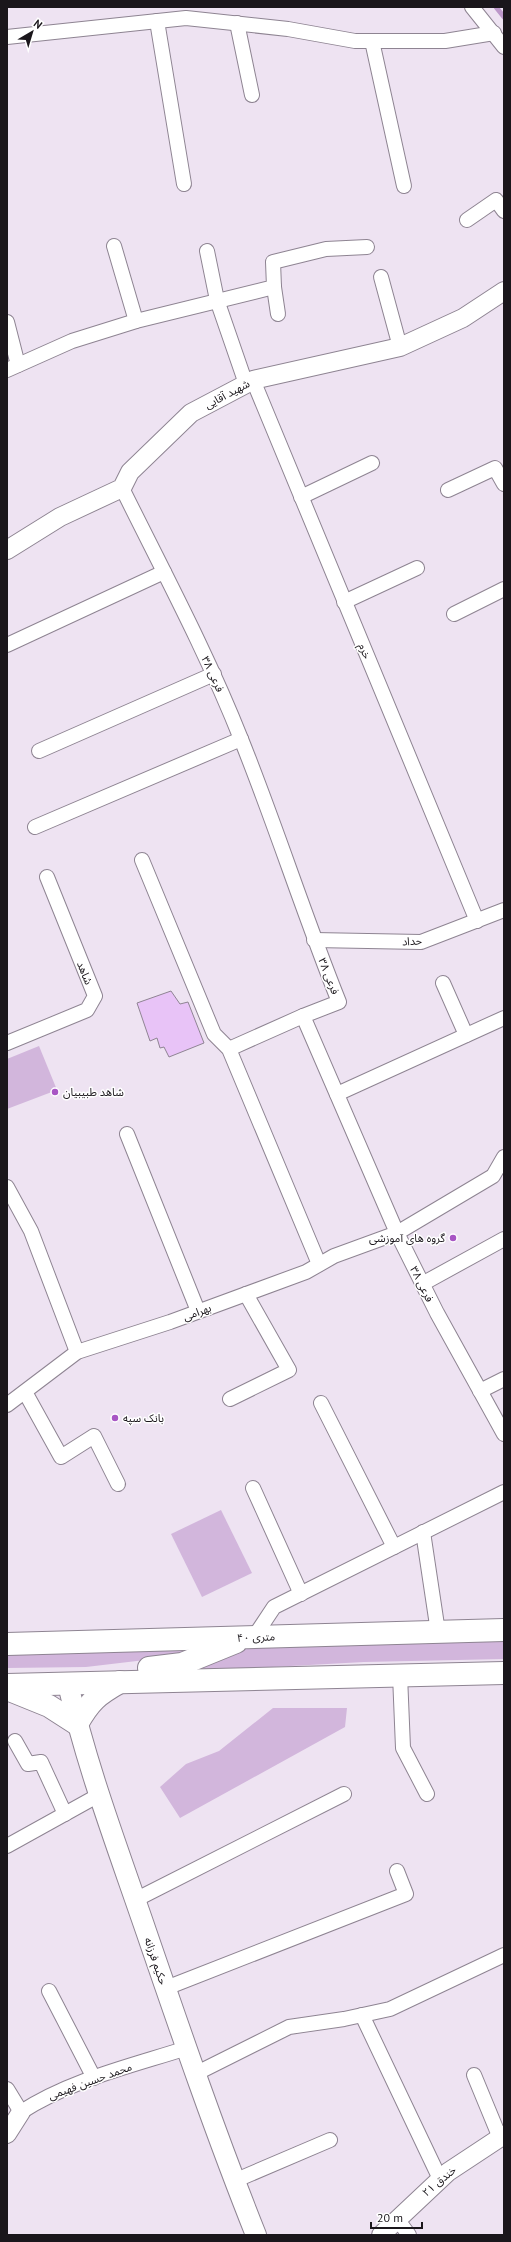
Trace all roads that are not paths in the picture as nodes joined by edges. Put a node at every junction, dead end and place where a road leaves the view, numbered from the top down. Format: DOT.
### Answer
graph roads {
  1 [pos="472,7"];
  2 [pos="186,12"];
  3 [pos="157,21"];
  4 [pos="237,24"];
  5 [pos="494,33"];
  6 [pos="7,37"];
  7 [pos="372,41"];
  8 [pos="504,47"];
  9 [pos="252,95"];
  10 [pos="184,184"];
  11 [pos="404,186"];
  12 [pos="504,211"];
  13 [pos="467,220"];
  14 [pos="114,246"];
  15 [pos="367,247"];
  16 [pos="207,251"];
  17 [pos="381,277"];
  18 [pos="274,287"];
  19 [pos="504,291"];
  20 [pos="217,300"];
  21 [pos="278,314"];
  22 [pos="136,321"];
  23 [pos="7,322"];
  24 [pos="400,347"];
  25 [pos="12,368"];
  26 [pos="249,382"];
  27 [pos="372,463"];
  28 [pos="504,484"];
  29 [pos="122,488"];
  30 [pos="448,490"];
  31 [pos="301,497"];
  32 [pos="7,550"];
  33 [pos="417,568"];
  34 [pos="164,572"];
  35 [pos="504,589"];
  36 [pos="344,602"];
  37 [pos="454,614"];
  38 [pos="7,645"];
  39 [pos="214,674"];
  40 [pos="241,739"];
  41 [pos="39,751"];
  42 [pos="35,827"];
  43 [pos="142,860"];
  44 [pos="47,877"];
  45 [pos="504,910"];
  46 [pos="477,921"];
  47 [pos="314,940"];
  48 [pos="444,983"];
  49 [pos="304,1016"];
  50 [pos="504,1018"];
  51 [pos="466,1035"];
  52 [pos="7,1043"];
  53 [pos="229,1049"];
  54 [pos="337,1094"];
  55 [pos="127,1134"];
  56 [pos="504,1157"];
  57 [pos="7,1187"];
  58 [pos="397,1233"];
  59 [pos="504,1239"];
  60 [pos="319,1264"];
  61 [pos="422,1284"];
  62 [pos="246,1294"];
  63 [pos="198,1311"];
  64 [pos="77,1352"];
  65 [pos="504,1379"];
  66 [pos="480,1391"];
  67 [pos="25,1392"];
  68 [pos="230,1399"];
  69 [pos="321,1403"];
  70 [pos="7,1405"];
  71 [pos="504,1434"];
  72 [pos="118,1484"];
  73 [pos="253,1488"];
  74 [pos="504,1492"];
  75 [pos="424,1532"];
  76 [pos="394,1547"];
  77 [pos="301,1594"];
  78 [pos="504,1630"];
  79 [pos="438,1632"];
  80 [pos="254,1637"];
  81 [pos="7,1644"];
  82 [pos="504,1673"];
  83 [pos="7,1674"];
  84 [pos="400,1675"];
  85 [pos="122,1681"];
  86 [pos="68,1684"];
  87 [pos="7,1685"];
  88 [pos="7,1689"];
  89 [pos="77,1724"];
  90 [pos="15,1741"];
  91 [pos="344,1794"];
  92 [pos="427,1794"];
  93 [pos="99,1795"];
  94 [pos="65,1814"];
  95 [pos="7,1846"];
  96 [pos="397,1871"];
  97 [pos="135,1900"];
  98 [pos="504,1955"];
  99 [pos="166,1988"];
  100 [pos="50,1991"];
  101 [pos="362,2015"];
  102 [pos="186,2048"];
  103 [pos="195,2074"];
  104 [pos="474,2075"];
  105 [pos="94,2078"];
  106 [pos="7,2089"];
  107 [pos="21,2112"];
  108 [pos="7,2134"];
  109 [pos="502,2136"];
  110 [pos="330,2140"];
  111 [pos="440,2179"];
  112 [pos="234,2181"];
  113 [pos="397,2219"];
  114 [pos="256,2235"];
  115 [pos="381,2235"];
  116 [pos="409,2235"];
  1 -- 5 [label="street"];
  2 -- 3 [label="street"];
  2 -- 4 [label="street"];
  3 -- 6 [label="street"];
  3 -- 10 [label="street"];
  4 -- 7 [label="street"];
  4 -- 9 [label="street"];
  5 -- 7 [label="street"];
  5 -- 8 [label="street"];
  7 -- 11 [label="street"];
  12 -- 13 [label="street"];
  14 -- 22 [label="street"];
  15 -- 18 [label="street"];
  16 -- 20 [label="street, خرم"];
  17 -- 24 [label="street"];
  18 -- 20 [label="street"];
  18 -- 21 [label="street"];
  19 -- 24 [label="street, شهید آقایی"];
  20 -- 22 [label="street"];
  20 -- 26 [label="street, خرم"];
  22 -- 25 [label="street"];
  23 -- 25 [label="street"];
  24 -- 26 [label="street, شهید آقایی"];
  26 -- 29 [label="street, شهید آقایی"];
  26 -- 31 [label="street, خرم"];
  27 -- 31 [label="street"];
  28 -- 30 [label="street"];
  29 -- 32 [label="street"];
  29 -- 34 [label="street, فرعی ۳۸"];
  31 -- 36 [label="street, خرم"];
  33 -- 36 [label="street"];
  34 -- 38 [label="street"];
  34 -- 39 [label="street, فرعی ۳۸"];
  35 -- 37 [label="street"];
  36 -- 46 [label="street, خرم"];
  39 -- 40 [label="street, فرعی ۳۸"];
  39 -- 41 [label="street"];
  40 -- 42 [label="street"];
  40 -- 47 [label="street, فرعی ۳۸"];
  43 -- 53 [label="street"];
  44 -- 52 [label="street, شاهد"];
  45 -- 46 [label="street, حداد"];
  46 -- 47 [label="street, حداد"];
  47 -- 49 [label="street, فرعی ۳۸"];
  48 -- 51 [label="street"];
  49 -- 53 [label="street"];
  49 -- 54 [label="street, فرعی ۳۸"];
  50 -- 51 [label="street"];
  51 -- 54 [label="street"];
  53 -- 60 [label="street"];
  54 -- 58 [label="street, فرعی ۳۸"];
  55 -- 63 [label="street"];
  56 -- 58 [label="street, بهرامی"];
  57 -- 64 [label="street"];
  58 -- 60 [label="street, بهرامی"];
  58 -- 61 [label="street, فرعی ۳۸"];
  59 -- 61 [label="street"];
  60 -- 62 [label="street, بهرامی"];
  61 -- 66 [label="street, فرعی ۳۸"];
  62 -- 63 [label="street, بهرامی"];
  62 -- 68 [label="street"];
  63 -- 64 [label="street, بهرامی"];
  64 -- 67 [label="street, بهرامی"];
  65 -- 66 [label="street"];
  66 -- 71 [label="street, فرعی ۳۸"];
  67 -- 70 [label="street, بهرامی"];
  67 -- 72 [label="street"];
  69 -- 76 [label="street"];
  73 -- 77 [label="street"];
  74 -- 75 [label="street"];
  75 -- 76 [label="street"];
  75 -- 79 [label="street"];
  76 -- 77 [label="street"];
  77 -- 80 [label="street"];
  78 -- 79 [label="main road, ۴۰ متری"];
  79 -- 80 [label="main road, ۴۰ متری"];
  80 -- 81 [label="main road, ۴۰ متری"];
  80 -- 86 [label="main road"];
  82 -- 84 [label="main road"];
  83 -- 86 [label="main road"];
  84 -- 85 [label="main road"];
  84 -- 92 [label="street"];
  85 -- 86 [label="main road"];
  85 -- 89 [label="main road"];
  86 -- 87 [label="main road"];
  86 -- 89 [label="main road, حکیم فرزانه"];
  88 -- 89 [label="main road"];
  89 -- 93 [label="main road, حکیم فرزانه"];
  90 -- 94 [label="street"];
  91 -- 97 [label="street"];
  93 -- 94 [label="street"];
  93 -- 97 [label="main road, حکیم فرزانه"];
  94 -- 95 [label="street"];
  96 -- 99 [label="street"];
  97 -- 99 [label="main road, حکیم فرزانه"];
  98 -- 101 [label="street"];
  99 -- 102 [label="main road, حکیم فرزانه"];
  100 -- 105 [label="street"];
  101 -- 103 [label="street"];
  101 -- 111 [label="street"];
  102 -- 103 [label="main road, حکیم فرزانه"];
  102 -- 105 [label="street, محمد حسین فهیمی"];
  103 -- 112 [label="main road, حکیم فرزانه"];
  104 -- 109 [label="street"];
  105 -- 107 [label="street, محمد حسین فهیمی"];
  106 -- 107 [label="street"];
  107 -- 108 [label="street, محمد حسین فهیمی"];
  109 -- 111 [label="street, ۲۱ خندق"];
  110 -- 112 [label="street"];
  111 -- 113 [label="street, ۲۱ خندق"];
  112 -- 114 [label="main road, حکیم فرزانه"];
  113 -- 115 [label="street, ۲۱ خندق"];
  113 -- 116 [label="street"];
}
